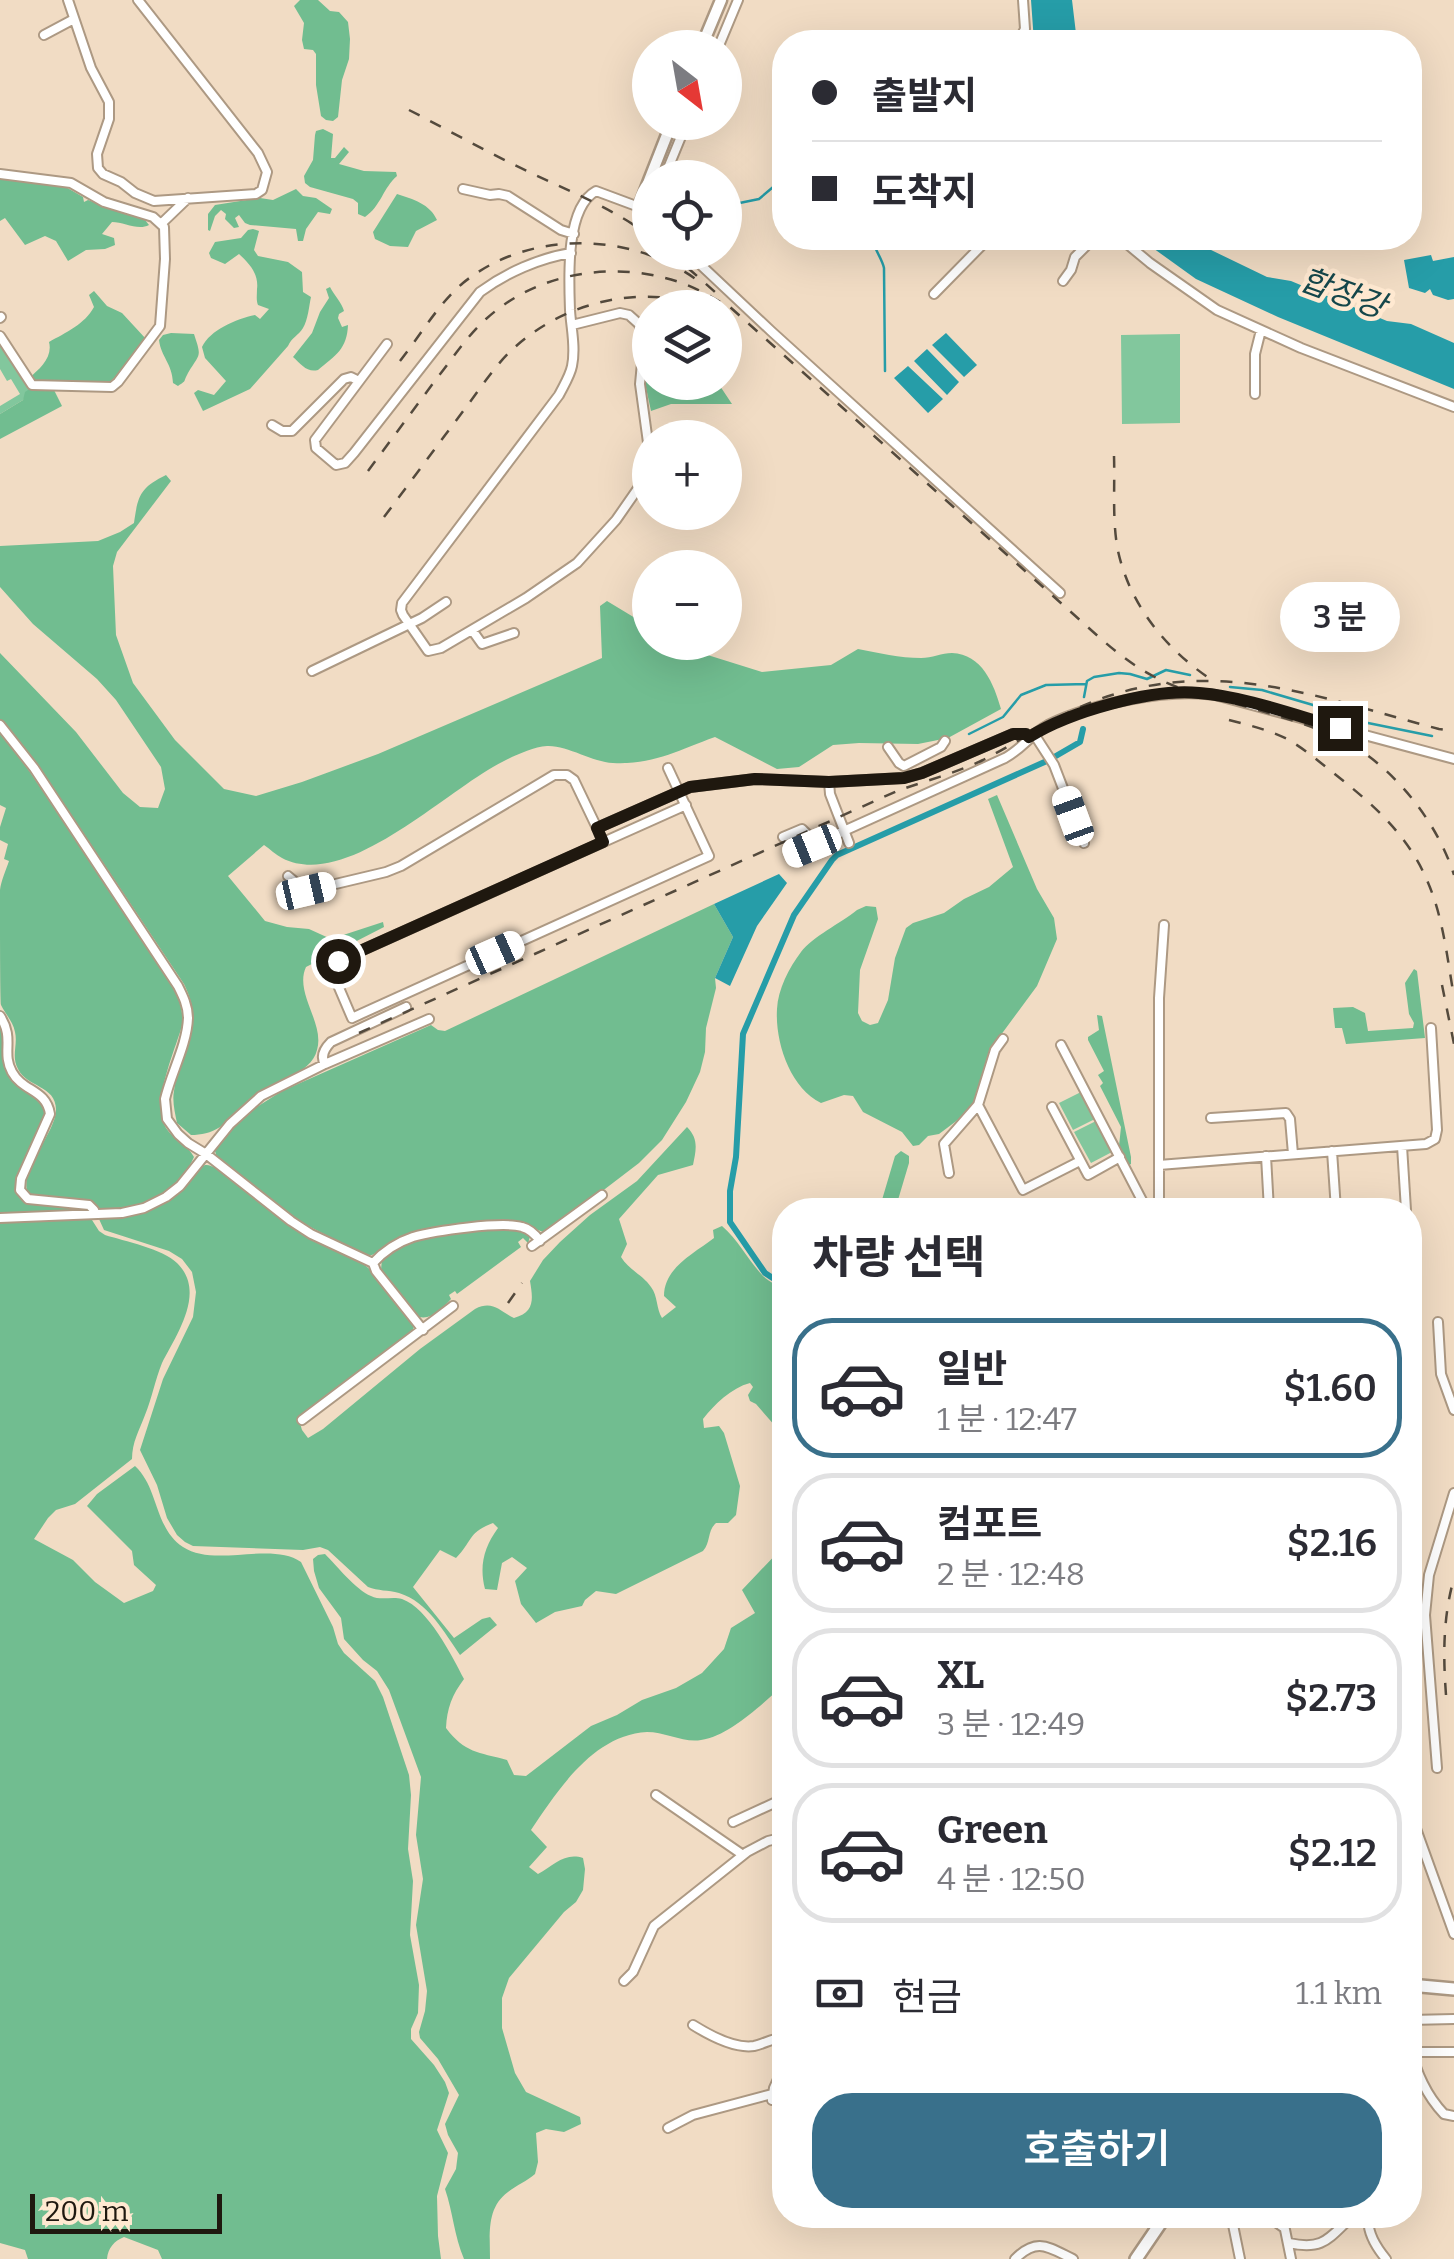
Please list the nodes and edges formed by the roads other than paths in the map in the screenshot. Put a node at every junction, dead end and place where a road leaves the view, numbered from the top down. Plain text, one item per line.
1 (68, 0) edge
2 (138, 0) edge
3 (721, 0) edge
4 (738, 0) edge
5 (1022, 0) edge
6 (74, 18) junction
7 (708, 30) edge
8 (726, 30) edge
9 (1025, 30) edge
10 (44, 36) dead end
11 (0, 174) edge
12 (463, 189) dead end
13 (188, 198) junction
14 (632, 207) edge
15 (162, 222) junction
16 (574, 234) junction
17 (977, 250) edge
18 (1081, 250) edge
19 (1136, 250) edge
20 (570, 254) junction
21 (706, 270) edge
22 (1064, 281) dead end
23 (934, 294) dead end
24 (572, 325) junction
25 (1260, 330) junction
26 (0, 336) edge
27 (387, 344) dead end
28 (359, 381) junction
29 (1255, 394) dead end
30 (1454, 408) edge
31 (272, 425) dead end
32 (1060, 593) dead end
33 (446, 602) dead end
34 (409, 623) junction
35 (472, 630) junction
36 (514, 633) dead end
37 (312, 672) dead end
38 (0, 725) edge
39 (1031, 735) junction
40 (945, 740) dead end
41 (888, 747) dead end
42 (1454, 759) edge
43 (904, 766) junction
44 (668, 768) dead end
45 (906, 777) junction
46 (829, 782) junction
47 (679, 791) junction
48 (686, 805) junction
49 (638, 809) junction
50 (644, 824) junction
51 (597, 828) junction
52 (844, 832) junction
53 (783, 837) dead end
54 (603, 842) junction
55 (849, 843) dead end
56 (1084, 843) dead end
57 (812, 846) junction
58 (793, 854) dead end
59 (288, 876) dead end
60 (1164, 925) dead end
61 (406, 1008) dead end
62 (0, 1016) edge
63 (429, 1018) dead end
64 (1431, 1028) dead end
65 (1003, 1040) dead end
66 (1061, 1045) dead end
67 (325, 1064) junction
68 (978, 1105) junction
69 (1052, 1107) dead end
70 (1211, 1118) dead end
71 (1402, 1146) junction
72 (1332, 1151) junction
73 (206, 1154) junction
74 (1293, 1154) junction
75 (1266, 1156) junction
76 (1120, 1157) junction
77 (1080, 1161) junction
78 (1159, 1165) junction
79 (949, 1174) dead end
80 (602, 1195) dead end
81 (1141, 1198) edge
82 (1159, 1198) edge
83 (1268, 1198) edge
84 (1335, 1198) edge
85 (1405, 1198) edge
86 (94, 1210) dead end
87 (0, 1218) edge
88 (373, 1262) junction
89 (453, 1306) dead end
90 (1438, 1322) dead end
91 (423, 1330) junction
92 (1454, 1410) edge
93 (302, 1420) dead end
94 (1454, 1493) edge
95 (1436, 1768) dead end
96 (656, 1796) dead end
97 (772, 1804) edge
98 (733, 1822) dead end
99 (772, 1841) edge
100 (1422, 1845) edge
101 (743, 1855) junction
102 (1454, 1934) edge
103 (624, 1981) dead end
104 (1422, 1986) edge
105 (1454, 1989) edge
106 (1454, 2019) edge
107 (1422, 2020) edge
108 (693, 2024) dead end
109 (772, 2039) edge
110 (1422, 2051) edge
111 (1454, 2052) edge
112 (1422, 2081) edge
113 (772, 2097) edge
114 (1454, 2116) edge
115 (668, 2128) dead end
116 (1157, 2228) edge
117 (1233, 2228) edge
118 (1284, 2228) edge
119 (1339, 2228) edge
120 (1370, 2228) edge
121 (1289, 2243) junction
122 (1015, 2259) edge
123 (1073, 2259) edge
124 (1136, 2259) edge
125 (1240, 2259) edge
126 (1291, 2259) edge
127 (1386, 2259) edge

1 - 6 street
2 - 13 street
3 - 7 street
4 - 8 street
5 - 9 street
6 - 10 street
6 - 13 street
11 - 15 street
12 - 16 street
13 - 15 street
14 - 16 street
15 - 26 street
16 - 20 street
17 - 23 street
18 - 22 street
19 - 25 street
20 - 24 street
20 - 28 street
21 - 32 street
24 - 34 street
24 - 35 street
25 - 29 street
25 - 30 street
27 - 28 street
28 - 31 street
33 - 34 street
34 - 35 street
34 - 37 street
35 - 36 street
38 - 73 street
39 - 42 street
39 - 45 street
39 - 52 street
39 - 56 street
40 - 43 street
41 - 43 street
43 - 45 street
44 - 47 street
45 - 46 street
46 - 47 street
46 - 52 street
47 - 48 street
47 - 49 street
48 - 50 street
48 - 54 street
49 - 50 street
49 - 51 street
50 - 54 street
51 - 54 street
51 - 59 street
52 - 55 street
52 - 57 street
53 - 57 street
57 - 58 street
60 - 78 street
61 - 67 street
62 - 86 street
63 - 67 street
64 - 71 street
65 - 68 street
66 - 76 street
67 - 73 street
68 - 77 street
68 - 79 street
69 - 77 street
70 - 74 street
71 - 72 street
71 - 85 street
72 - 74 street
72 - 84 street
73 - 87 street
73 - 88 street
74 - 75 street
75 - 78 street
75 - 83 street
76 - 77 street
76 - 81 street
78 - 82 street
80 - 88 street
88 - 91 street
89 - 91 street
90 - 92 street
91 - 93 street
94 - 95 street
96 - 101 street
97 - 98 street
99 - 101 street
100 - 102 street
101 - 103 street
104 - 105 main road
106 - 107 street
108 - 109 street
110 - 111 street
112 - 114 street
113 - 115 street
116 - 124 main road
117 - 125 street
118 - 121 street
119 - 121 street
120 - 127 street
121 - 126 street
122 - 123 street

